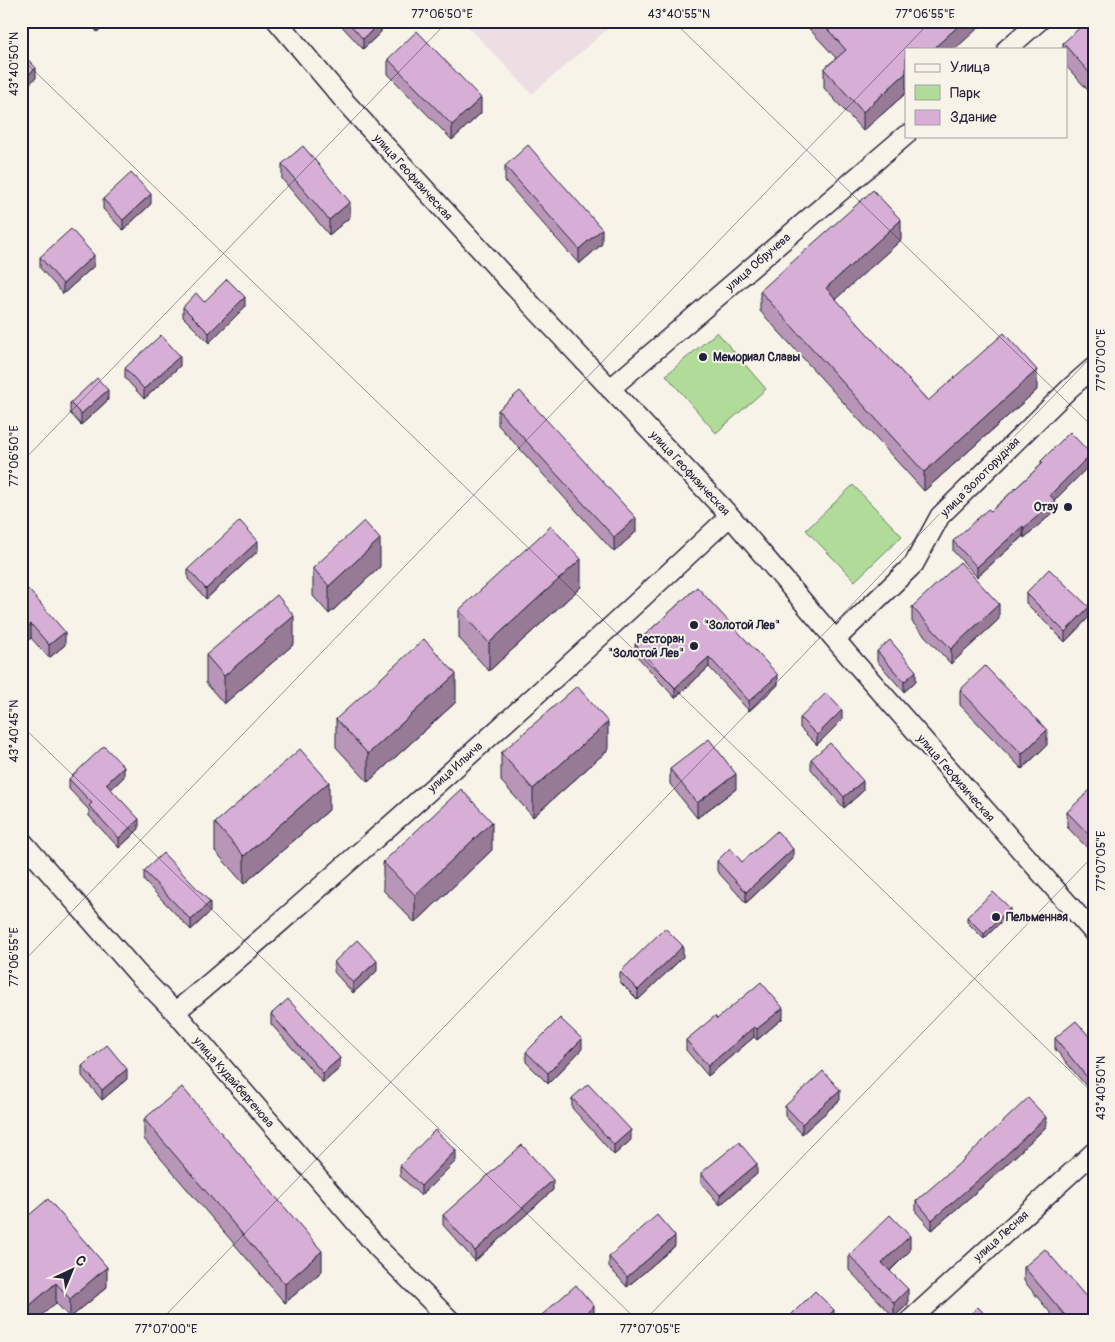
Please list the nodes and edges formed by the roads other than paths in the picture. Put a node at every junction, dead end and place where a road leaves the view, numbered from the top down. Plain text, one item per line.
1 (277, 21) edge
2 (1039, 21) edge
3 (1008, 48) edge
4 (905, 136) edge
5 (1094, 367) edge
6 (610, 389) junction
7 (730, 516) junction
8 (836, 638) junction
9 (21, 840) edge
10 (1094, 932) edge
11 (175, 1012) junction
12 (1094, 1152) edge
13 (450, 1321) edge
14 (909, 1321) edge

1 - 6 street, улица Геофизическая
2 - 3 street
4 - 6 street, улица Обручева
5 - 8 street, улица Золоторудная
6 - 7 street, улица Геофизическая
7 - 8 street, улица Геофизическая
7 - 11 street, улица Ильича
8 - 10 street, улица Геофизическая
9 - 11 street, улица Кудайбергенова
11 - 13 street, улица Кудайбергенова
12 - 14 street, улица Лесная

